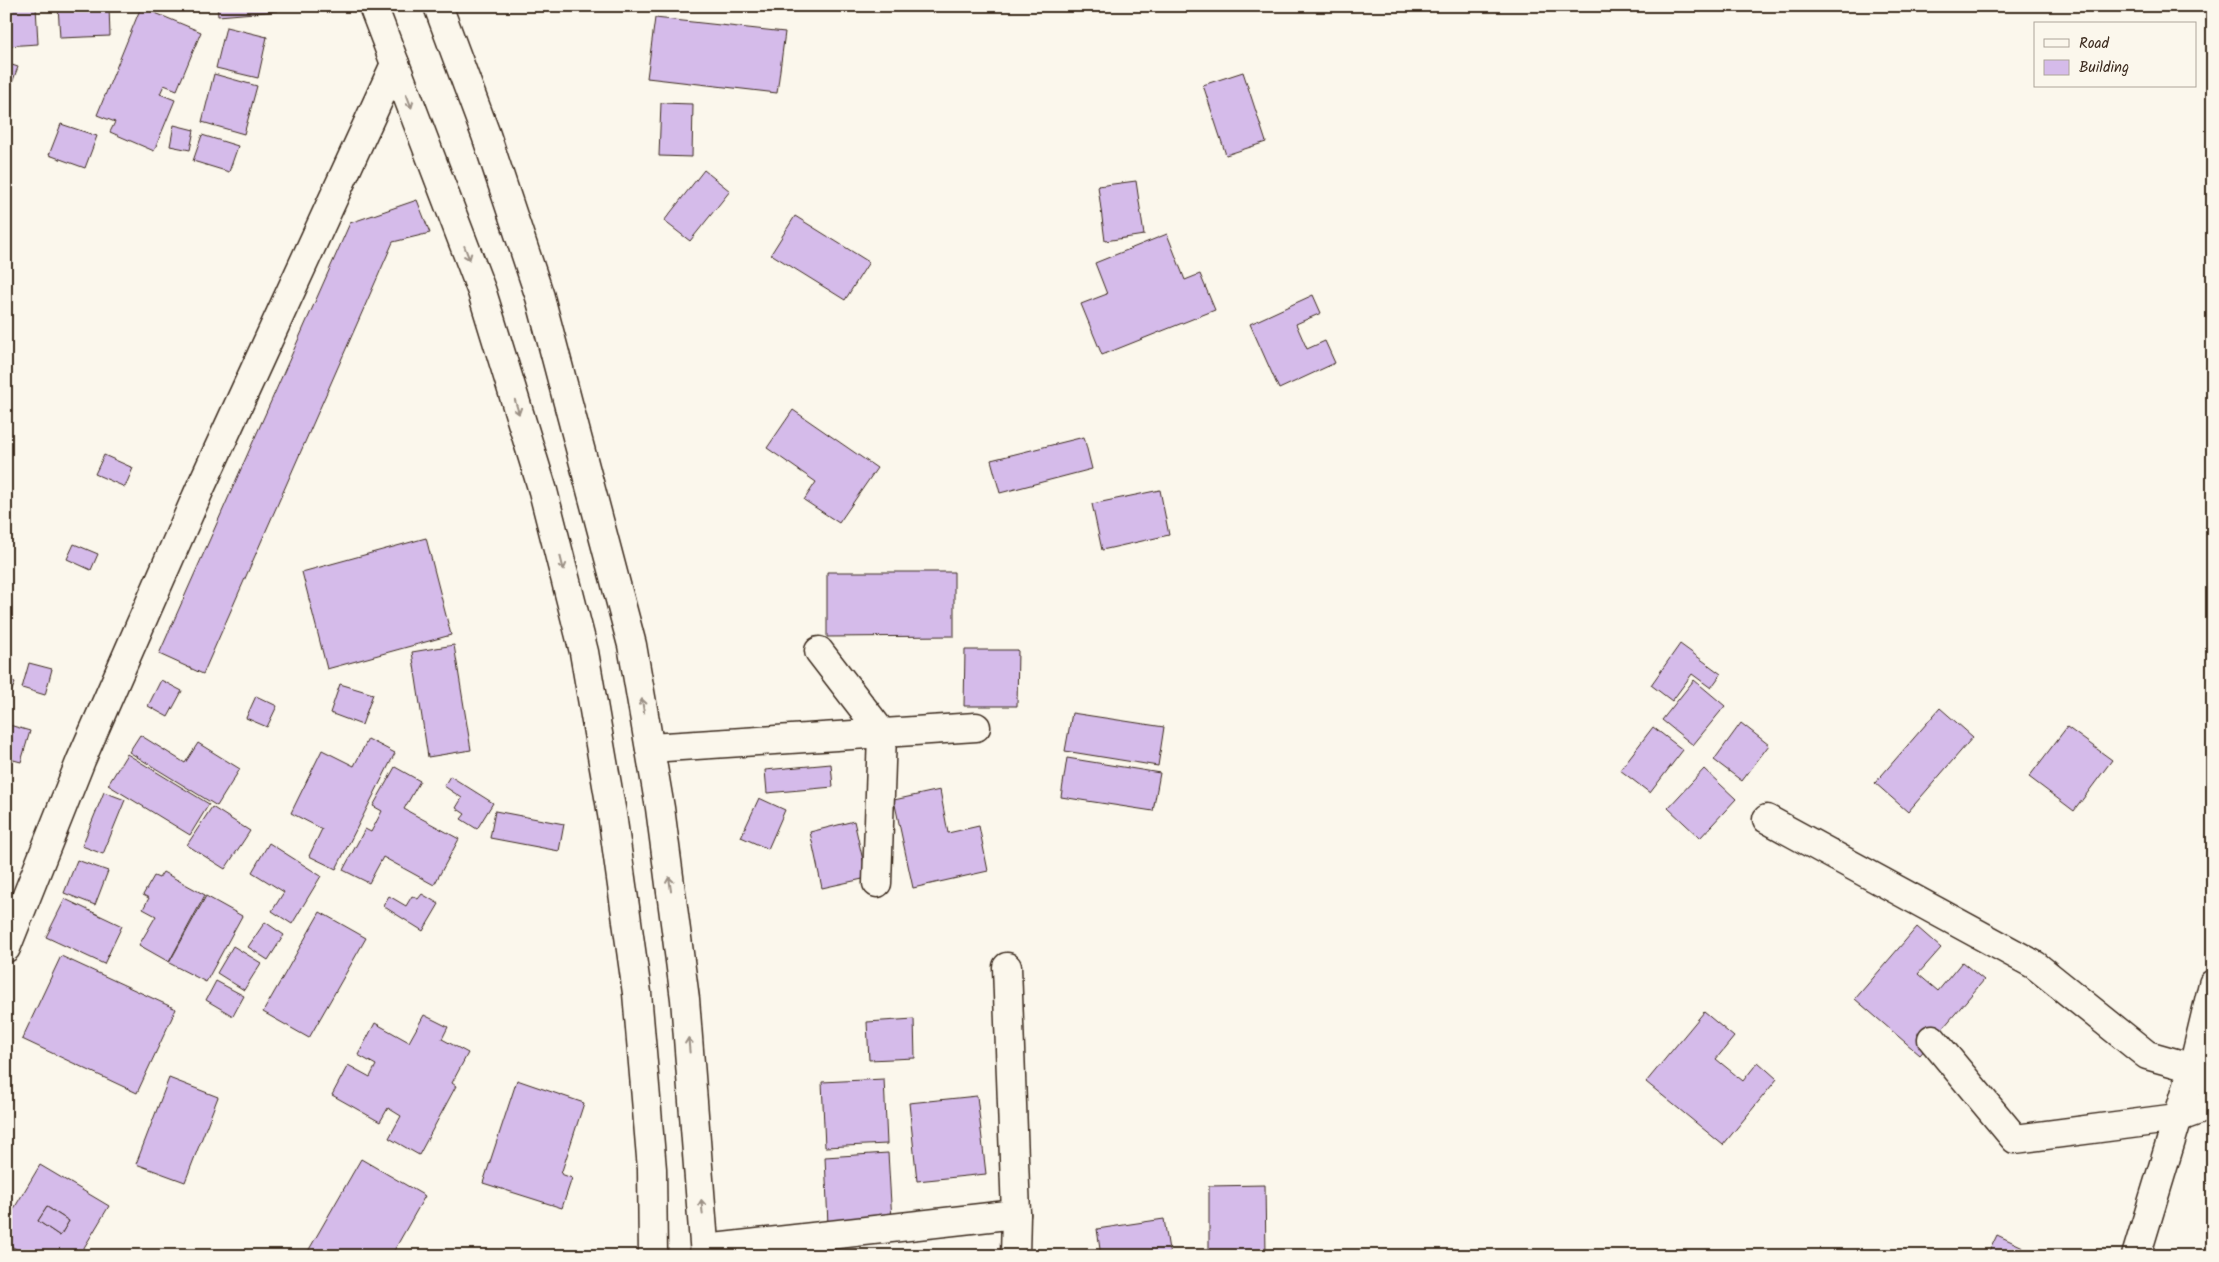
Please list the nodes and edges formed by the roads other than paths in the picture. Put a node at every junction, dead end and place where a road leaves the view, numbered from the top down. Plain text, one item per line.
1 (373, 6) edge
2 (438, 6) edge
3 (394, 64) junction
4 (819, 651) dead end
5 (976, 727) dead end
6 (882, 733) junction
7 (650, 748) junction
8 (1767, 819) dead end
9 (877, 883) dead end
10 (6, 948) edge
11 (1007, 967) dead end
12 (2213, 984) edge
13 (1932, 1039) dead end
14 (2192, 1068) junction
15 (2213, 1088) edge
16 (2213, 1105) edge
17 (2177, 1118) junction
18 (1016, 1214) junction
19 (705, 1252) edge
20 (653, 1256) edge
21 (1015, 1256) edge
22 (2136, 1256) edge

1 - 3 street
7 -> 2 street
3 - 10 street
3 -> 20 street
4 - 6 street
5 - 6 street
6 - 7 street
6 - 9 street
19 -> 7 street
8 - 14 street
11 - 18 street
12 - 14 street
13 - 17 street
14 - 15 street
14 - 17 street
16 - 17 street
17 - 22 street
18 - 19 street
18 - 21 street

